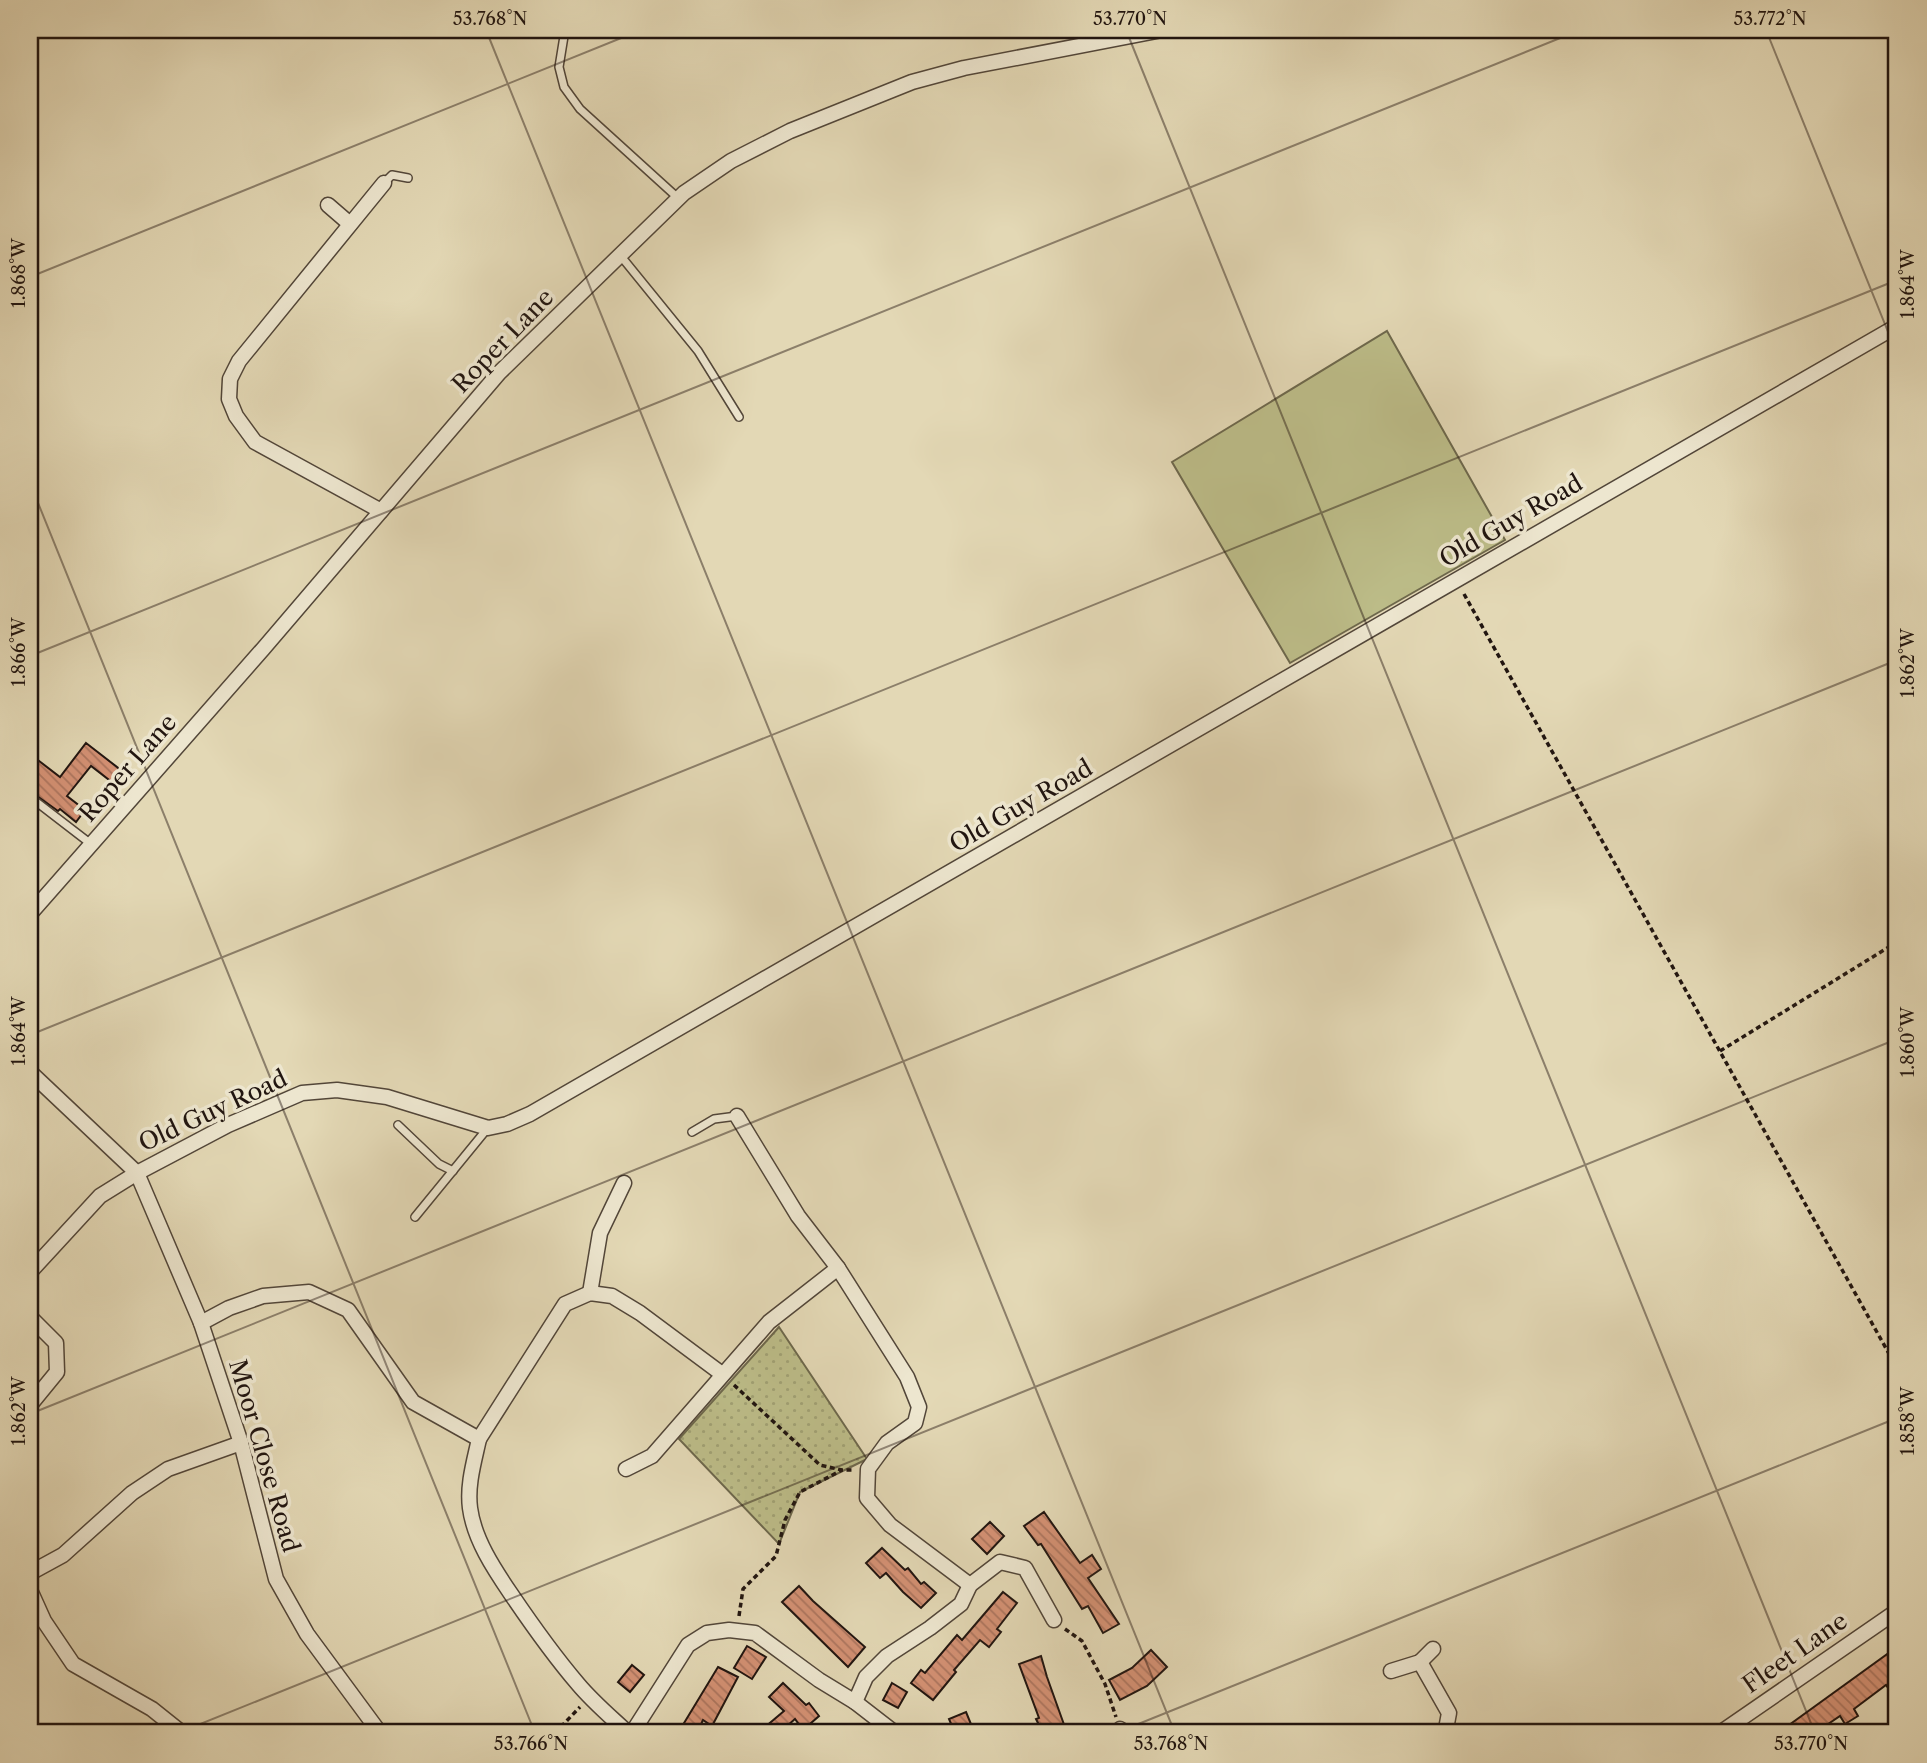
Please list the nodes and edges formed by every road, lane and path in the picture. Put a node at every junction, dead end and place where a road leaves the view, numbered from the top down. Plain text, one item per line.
1 (565, 30) edge
2 (1162, 30) edge
3 (408, 178) dead end
4 (384, 183) joint
5 (678, 198) junction
6 (328, 205) dead end
7 (350, 224) junction
8 (620, 254) junction
9 (1897, 326) edge
10 (739, 417) dead end
11 (381, 512) junction
12 (1456, 580) junction
13 (30, 797) edge
14 (91, 844) junction
15 (30, 914) edge
16 (1897, 942) edge
17 (1719, 1051) junction
18 (30, 1072) edge
19 (737, 1116) joint
20 (398, 1125) dead end
21 (488, 1128) junction
22 (692, 1132) dead end
23 (453, 1171) junction
24 (137, 1173) junction
25 (624, 1183) dead end
26 (415, 1217) dead end
27 (838, 1268) junction
28 (30, 1272) edge
29 (590, 1293) junction
30 (30, 1317) edge
31 (201, 1323) junction
32 (1897, 1368) edge
33 (722, 1374) junction
34 (30, 1405) edge
35 (478, 1439) junction
36 (241, 1443) junction
37 (626, 1469) dead end
38 (868, 1469) junction
39 (842, 1470) junction
40 (30, 1573) edge
41 (970, 1585) junction
42 (30, 1590) edge
43 (1897, 1611) edge
44 (1054, 1620) joint
45 (739, 1631) junction
46 (1433, 1649) dead end
47 (1420, 1662) junction
48 (1391, 1671) dead end
49 (590, 1697) junction
50 (855, 1702) junction
51 (1121, 1731) edge
52 (182, 1733) edge
53 (380, 1733) edge
54 (555, 1733) edge
55 (630, 1733) edge
56 (895, 1733) edge
57 (1443, 1733) edge
58 (1720, 1733) edge

1 - 5 lane
2 - 5 street, Roper Lane
3 - 4 lane
4 - 7 street
5 - 8 street, Roper Lane
6 - 7 street
7 - 11 street
8 - 10 lane
8 - 11 street, Roper Lane
9 - 12 street, Old Guy Road
11 - 14 street, Roper Lane
12 - 17 path
12 - 21 street, Old Guy Road
13 - 14 lane
14 - 15 street, Roper Lane
16 - 17 path
17 - 32 path
18 - 24 street
19 - 22 lane
19 - 27 street
20 - 23 lane
21 - 23 lane
21 - 24 street, Old Guy Road
23 - 26 lane
24 - 28 street, Old Guy Road
24 - 31 street, Moor Close Road
25 - 29 street
27 - 33 street
27 - 38 street
29 - 33 street
29 - 35 street
30 - 34 street
31 - 35 street
31 - 36 street, Moor Close Road
33 - 37 street
33 - 39 path
35 - 49 street
36 - 40 street
36 - 53 street, Moor Close Road
38 - 39 path
38 - 41 street
39 - 45 path
41 - 44 street
41 - 50 street
42 - 52 street
43 - 58 street, Fleet Lane
44 - 51 path
45 - 50 street
45 - 55 street
46 - 47 street
47 - 48 street
47 - 57 street
49 - 54 path
49 - 55 street
50 - 56 street

